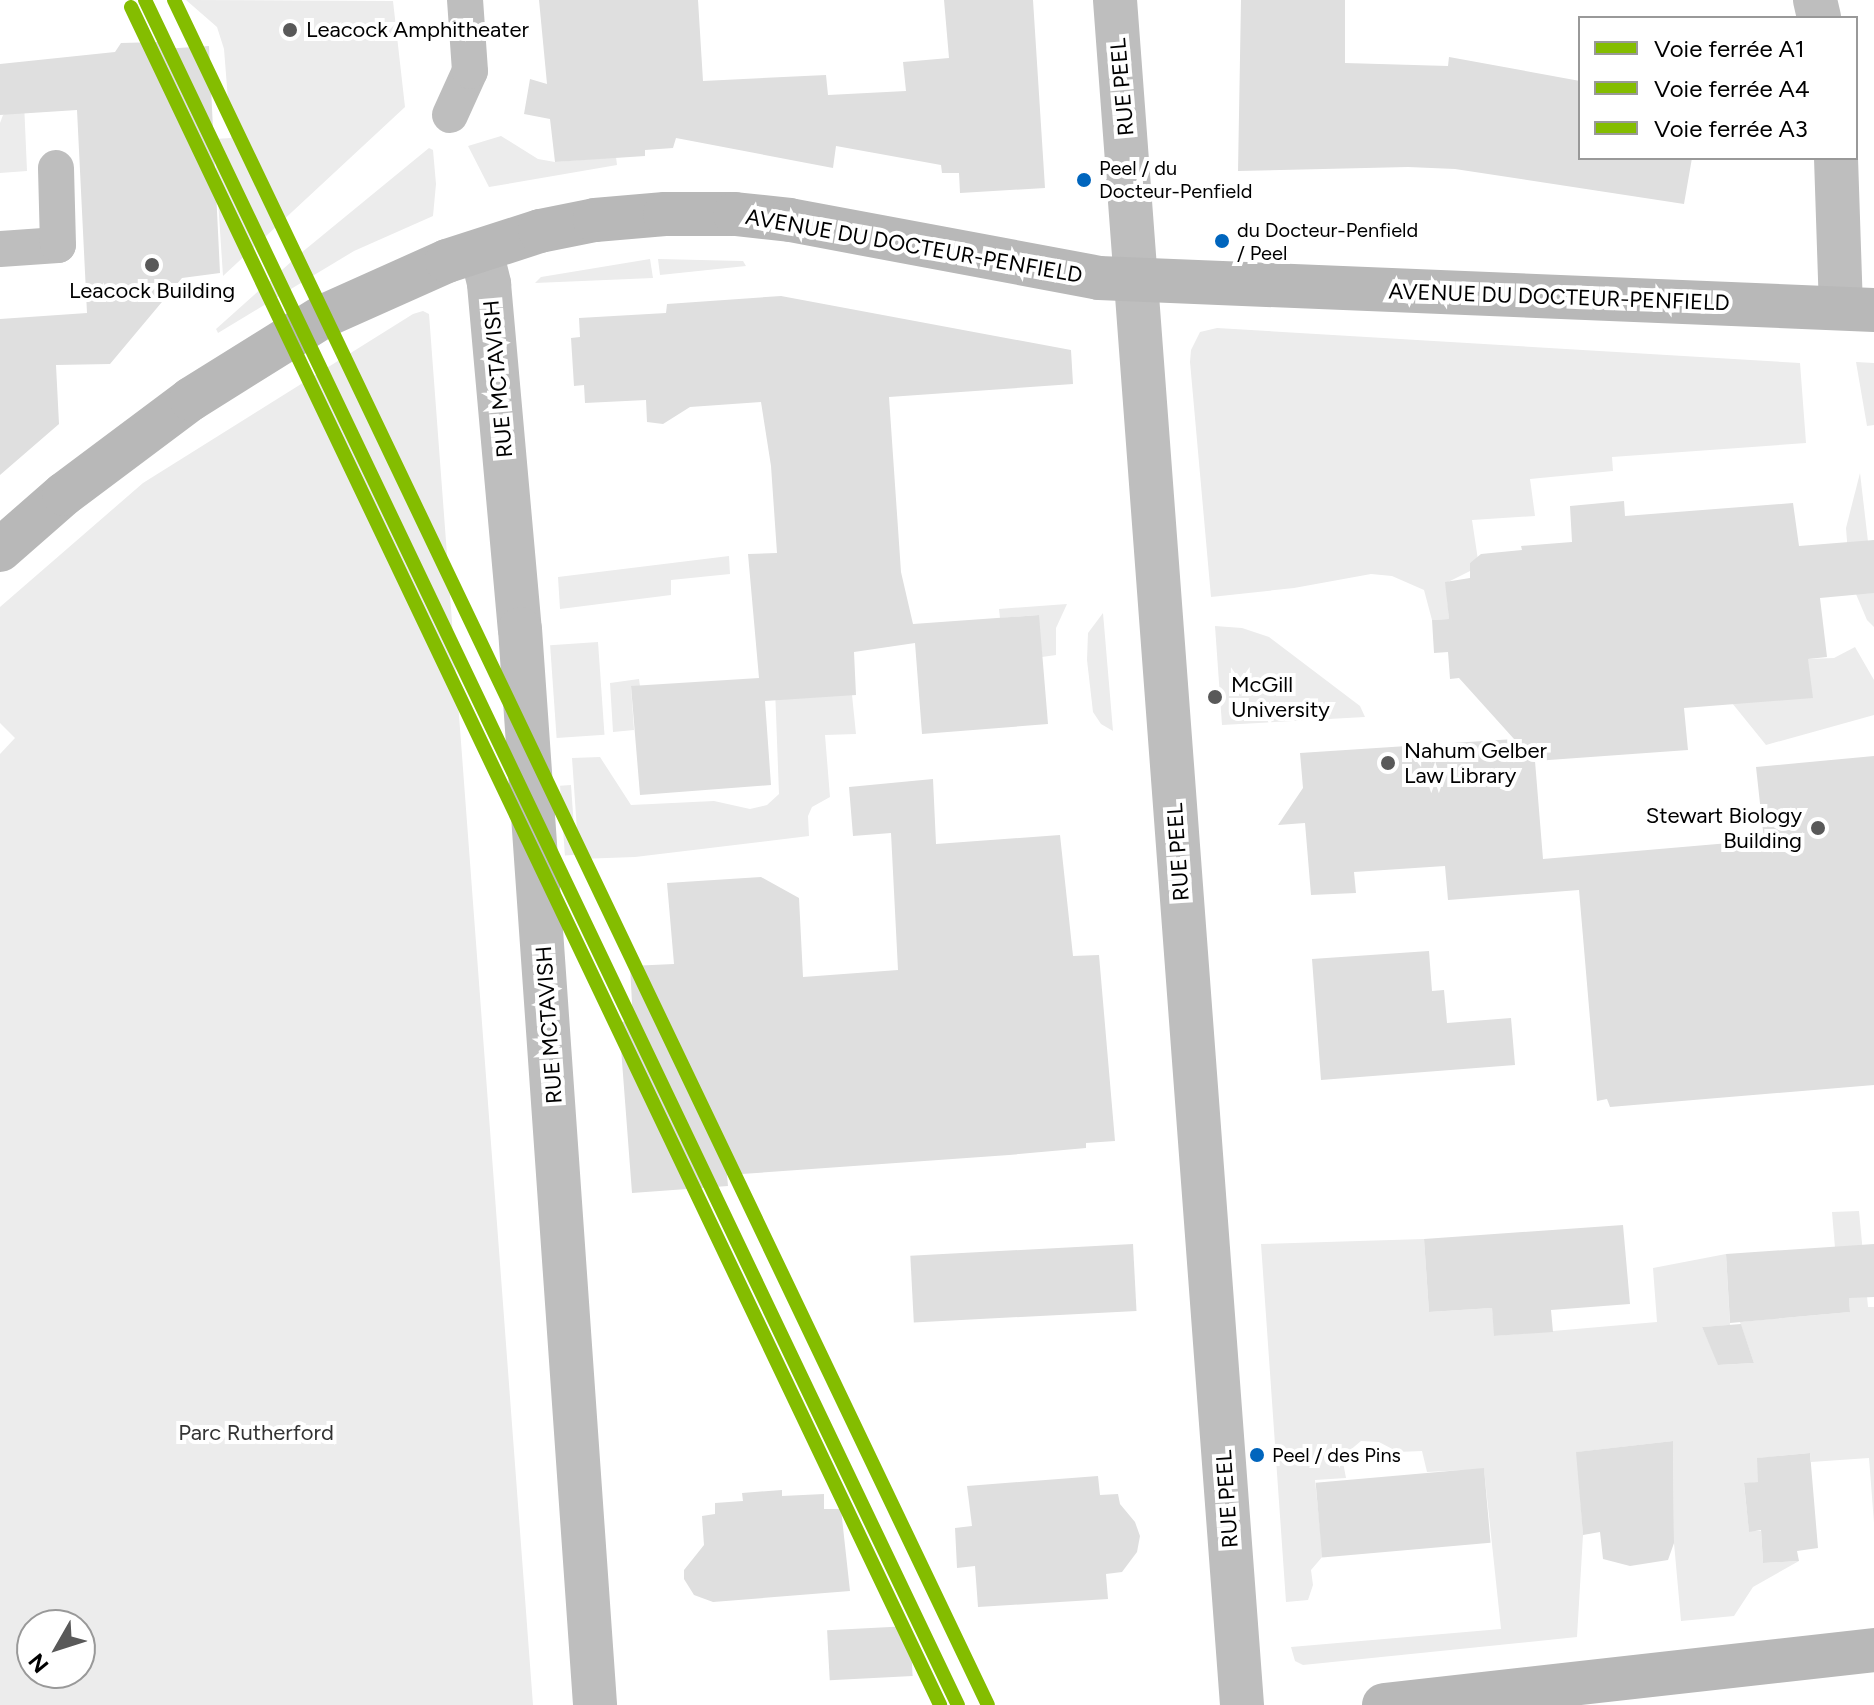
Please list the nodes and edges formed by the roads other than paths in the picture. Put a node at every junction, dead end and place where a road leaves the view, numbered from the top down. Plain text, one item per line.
1 (465, 0) edge
2 (1115, 0) edge
3 (450, 115) dead end
4 (1836, 160) edge
5 (56, 168) dead end
6 (0, 249) edge
7 (481, 251) junction
8 (1138, 281) junction
9 (1858, 309) edge
10 (0, 550) edge
11 (1874, 1650) edge
12 (595, 1705) edge
13 (1242, 1705) edge
14 (1384, 1705) edge

1 - 3 street
2 - 8 street, RUE PEEL
4 - 9 street
5 - 6 street
7 - 8 main road, AVENUE DU DOCTEUR-PENFIELD
7 - 10 main road, AVENUE DU DOCTEUR-PENFIELD
7 - 12 street, RUE MCTAVISH
8 - 9 main road, AVENUE DU DOCTEUR-PENFIELD
8 - 13 street, RUE PEEL
11 - 14 main road

